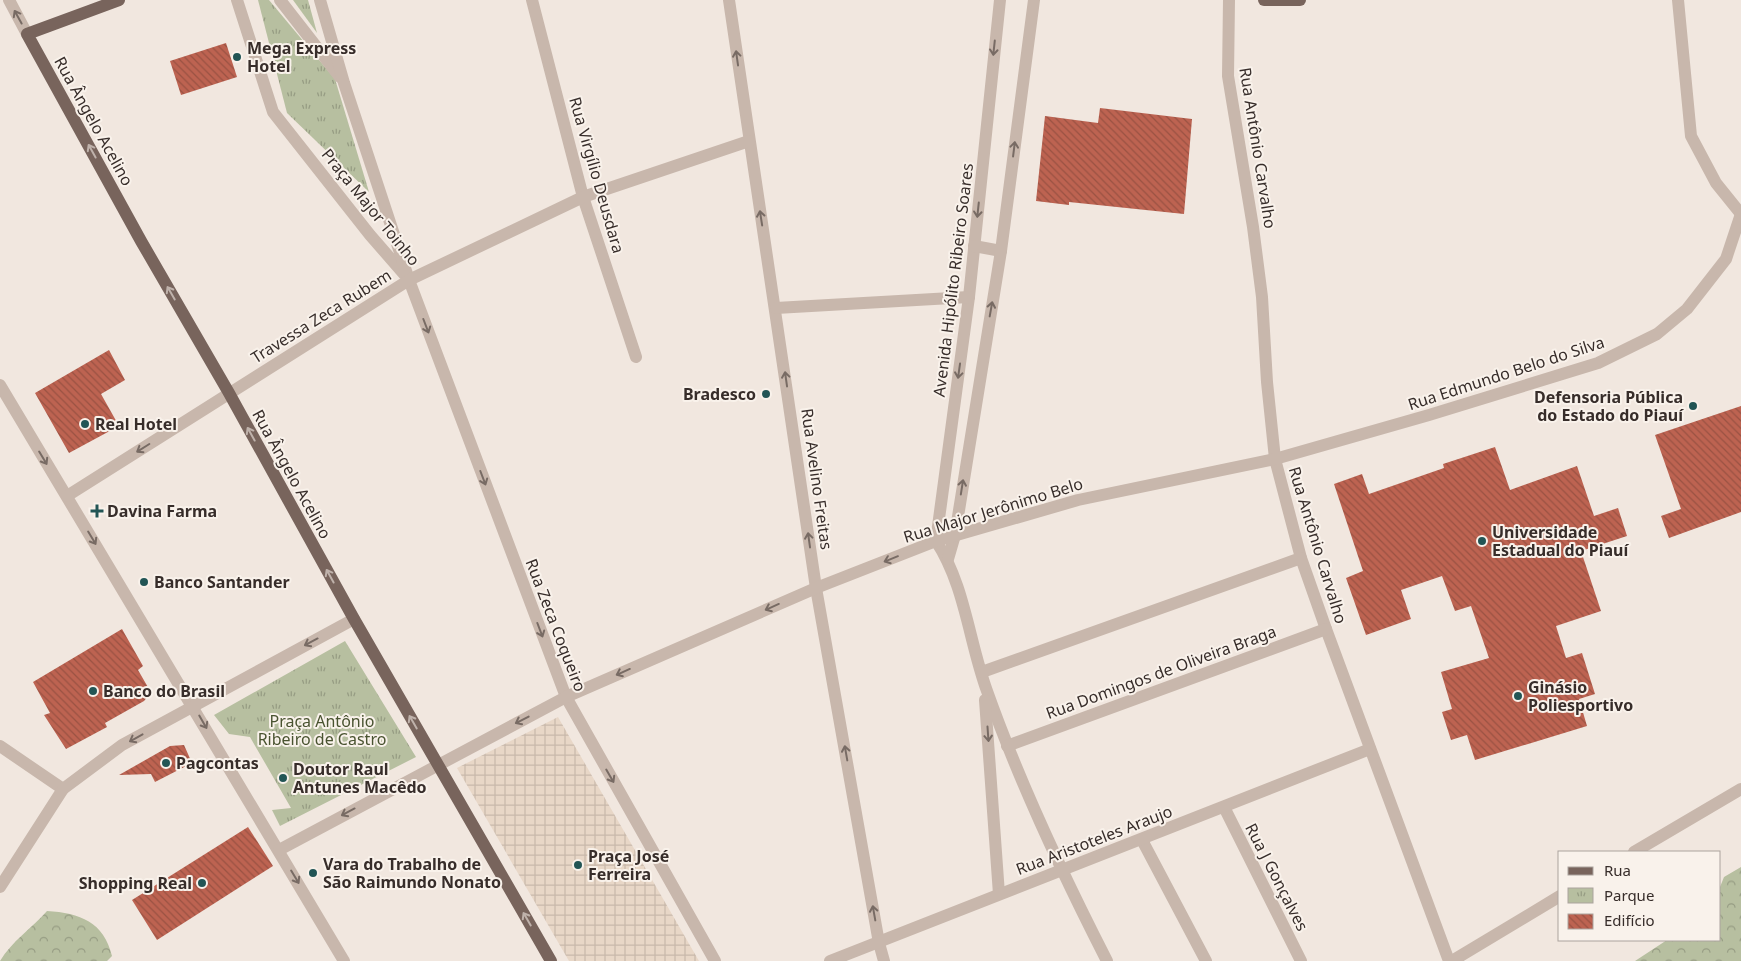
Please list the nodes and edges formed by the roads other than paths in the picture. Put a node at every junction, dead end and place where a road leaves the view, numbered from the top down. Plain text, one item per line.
1 (9, 0) edge
2 (119, 0) edge
3 (238, 0) edge
4 (280, 0) edge
5 (320, 0) edge
6 (532, 0) edge
7 (729, 0) edge
8 (1000, 0) edge
9 (1034, 0) edge
10 (1229, 0) edge
11 (1264, 0) edge
12 (1300, 0) edge
13 (1678, 0) edge
14 (28, 34) junction
15 (344, 83) junction
16 (749, 141) junction
17 (583, 197) junction
18 (1741, 214) edge
19 (1738, 236) edge
20 (974, 246) junction
21 (1001, 251) junction
22 (409, 280) junction
23 (969, 297) junction
24 (776, 308) junction
25 (636, 357) dead end
26 (0, 385) edge
27 (229, 393) junction
28 (0, 405) edge
29 (20, 419) junction
30 (1275, 459) junction
31 (67, 496) junction
32 (955, 535) junction
33 (936, 541) junction
34 (1302, 558) junction
35 (948, 559) junction
36 (816, 588) junction
37 (354, 619) junction
38 (1326, 629) junction
39 (983, 679) junction
40 (566, 697) junction
41 (194, 706) junction
42 (0, 746) edge
43 (1007, 746) junction
44 (1370, 749) junction
45 (437, 764) junction
46 (63, 789) junction
47 (1741, 789) edge
48 (1224, 808) junction
49 (1142, 840) junction
50 (279, 850) junction
51 (1636, 851) edge
52 (1060, 870) junction
53 (0, 886) edge
54 (999, 894) junction
55 (1558, 897) edge
56 (879, 943) junction
57 (344, 961) edge
58 (551, 961) edge
59 (716, 961) edge
60 (830, 961) edge
61 (884, 961) edge
62 (1107, 961) edge
63 (1206, 961) edge
64 (1301, 961) edge
65 (1451, 961) edge

14 -> 1 street, Rua Ângelo Acelino
2 - 14 main road
3 - 22 street, Praça Major Toinho
4 - 15 street, Praça Major Toinho
5 - 15 street, Praça Major Toinho
6 - 17 street, Rua Virgílio Deusdara
16 -> 7 street, Rua Avelino Freitas
8 -> 20 street, Avenida Hipólito Ribeiro Soares
21 -> 9 street
10 - 30 street, Rua Antônio Carvalho
11 - 12 main road
13 - 18 street
27 -> 14 main road, Rua Ângelo Acelino
15 - 22 street, Praça Major Toinho
16 - 17 street, Travessa Zeca Rubem
24 -> 16 street, Rua Avelino Freitas
17 - 22 street, Travessa Zeca Rubem
17 - 25 street, Rua Virgílio Deusdara
18 - 19 street, Rua Edmundo Belo do Silva
19 - 30 street, Rua Edmundo Belo do Silva
20 - 21 street
20 - 23 street, Avenida Hipólito Ribeiro Soares
32 -> 21 street
22 - 27 street, Travessa Zeca Rubem
22 -> 40 street, Rua Zeca Coqueiro
23 - 24 street
23 -> 33 street, Avenida Hipólito Ribeiro Soares
36 -> 24 street, Rua Avelino Freitas
26 - 29 street
27 -> 31 street, Travessa Zeca Rubem
37 -> 27 main road, Rua Ângelo Acelino
28 - 29 street
29 -> 31 street
30 - 32 street, Rua Major Jerônimo Belo
30 - 34 street, Rua Antônio Carvalho
31 -> 41 street
32 - 33 street, Rua Major Jerônimo Belo
32 - 35 street
33 - 35 street
33 -> 36 street, Rua Major Jerônimo Belo
34 - 38 street, Rua Antônio Carvalho
34 - 39 street
35 - 39 street
36 -> 40 street, Rua Major Jerônimo Belo
56 -> 36 street, Rua Avelino Freitas
37 -> 41 street
45 -> 37 main road, Rua Ângelo Acelino
38 - 43 street, Rua Domingos de Oliveira Braga
38 - 44 street, Rua Antônio Carvalho
39 - 43 street
39 -> 54 street
40 -> 45 street
40 -> 59 street, Rua Zeca Coqueiro
41 -> 46 street
41 -> 50 street
42 - 46 street
43 - 52 street
44 - 48 street, Rua Aristoteles Araujo
44 - 65 street, Rua Antônio Carvalho
45 -> 50 street
58 -> 45 main road, Rua Ângelo Acelino
46 - 53 street
47 - 51 street
48 - 49 street, Rua Aristoteles Araujo
48 - 64 street, Rua J Gonçalves
49 - 52 street, Rua Aristoteles Araujo
49 - 63 street
50 -> 57 street
52 - 54 street, Rua Aristoteles Araujo
52 - 62 street
54 - 56 street, Rua Aristoteles Araujo
55 - 65 street
56 - 60 street, Rua Aristoteles Araujo
56 - 61 street, Rua Avelino Freitas

